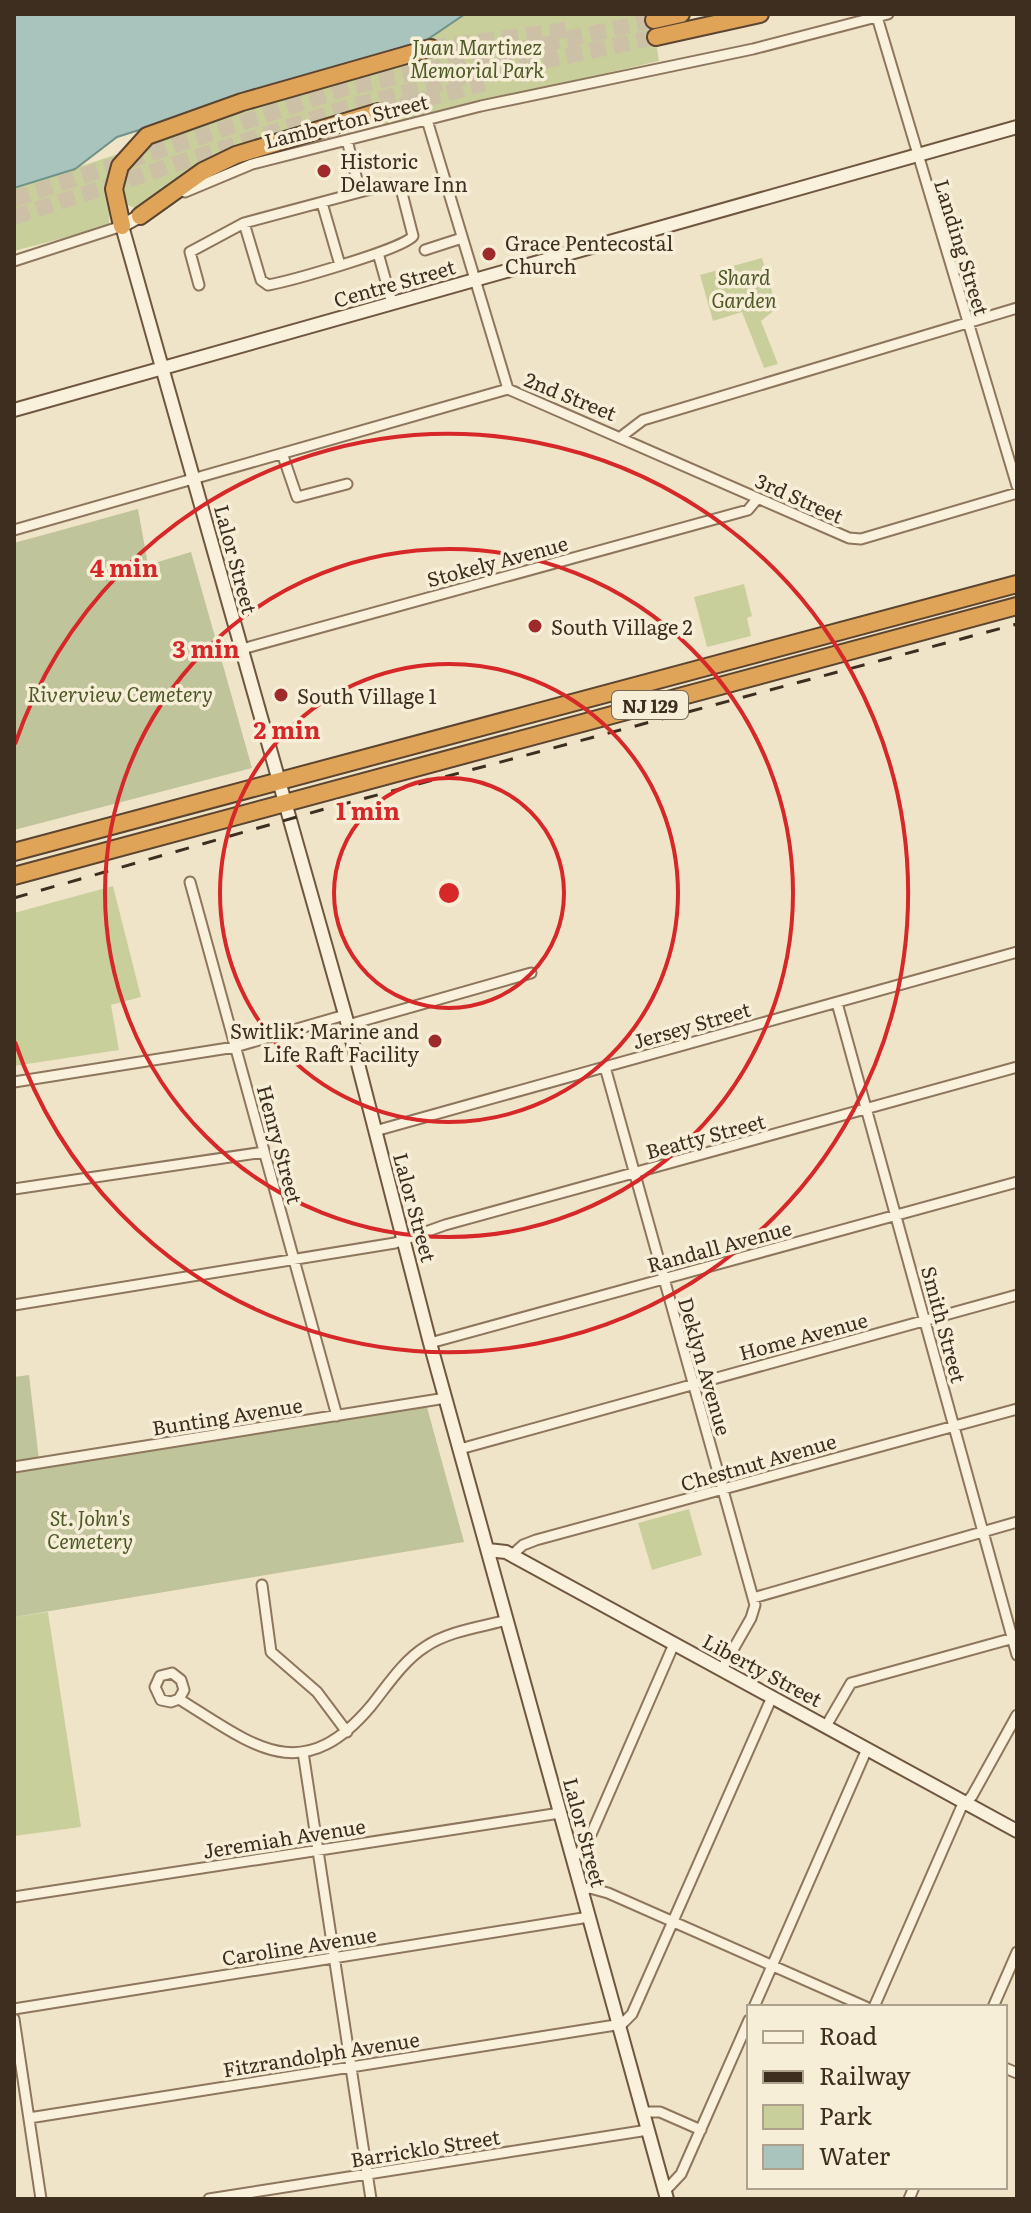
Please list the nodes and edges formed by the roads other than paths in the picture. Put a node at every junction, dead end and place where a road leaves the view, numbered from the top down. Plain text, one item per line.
1 (681, 14) edge
2 (760, 14) edge
3 (888, 14) edge
4 (877, 17) junction
5 (431, 48) tunnel mouth
6 (378, 112) tunnel mouth
7 (427, 120) junction
8 (1017, 127) edge
9 (347, 140) junction
10 (918, 155) junction
11 (360, 192) junction
12 (322, 203) junction
13 (140, 216) junction
14 (244, 223) junction
15 (122, 226) junction
16 (462, 238) junction
17 (425, 250) dead end
18 (378, 253) junction
19 (14, 261) edge
20 (340, 265) junction
21 (474, 280) junction
22 (199, 285) dead end
23 (392, 303) junction
24 (1017, 308) edge
25 (967, 323) junction
26 (163, 369) junction
27 (508, 389) junction
28 (14, 410) edge
29 (622, 436) junction
30 (283, 456) junction
31 (195, 480) junction
32 (347, 484) dead end
33 (1017, 486) edge
34 (1017, 493) edge
35 (757, 499) junction
36 (14, 530) edge
37 (1017, 584) edge
38 (1017, 606) edge
39 (242, 649) junction
40 (278, 782) junction
41 (284, 803) junction
42 (14, 852) edge
43 (14, 876) edge
44 (190, 882) dead end
45 (1017, 952) edge
46 (531, 973) dead end
47 (837, 1003) junction
48 (346, 1020) junction
49 (235, 1047) junction
50 (605, 1067) junction
51 (1017, 1067) edge
52 (14, 1082) edge
53 (866, 1109) junction
54 (375, 1131) junction
55 (264, 1152) junction
56 (634, 1173) junction
57 (1017, 1182) edge
58 (14, 1189) edge
59 (896, 1214) junction
60 (404, 1238) junction
61 (294, 1259) junction
62 (663, 1279) junction
63 (1017, 1295) edge
64 (14, 1305) edge
65 (925, 1320) junction
66 (430, 1343) junction
67 (693, 1384) junction
68 (446, 1398) junction
69 (1017, 1409) edge
70 (337, 1416) junction
71 (954, 1426) junction
72 (460, 1449) junction
73 (14, 1467) edge
74 (722, 1490) junction
75 (1017, 1522) edge
76 (984, 1532) junction
77 (488, 1550) junction
78 (512, 1555) junction
79 (262, 1585) dead end
80 (753, 1598) junction
81 (507, 1620) junction
82 (1015, 1637) edge
83 (674, 1644) junction
84 (1017, 1655) edge
85 (722, 1669) junction
86 (772, 1697) junction
87 (179, 1699) dead end
88 (1017, 1715) edge
89 (826, 1726) junction
90 (347, 1732) junction
91 (867, 1749) junction
92 (303, 1752) junction
93 (965, 1803) junction
94 (560, 1813) junction
95 (1017, 1831) edge
96 (318, 1850) junction
97 (573, 1858) junction
98 (581, 1890) junction
99 (14, 1897) edge
100 (589, 1917) junction
101 (672, 1923) junction
102 (1017, 1952) edge
103 (334, 1958) junction
104 (772, 1967) junction
105 (755, 2005) edge
106 (861, 2005) edge
107 (875, 2005) edge
108 (994, 2005) edge
109 (14, 2009) edge
110 (14, 2019) edge
111 (619, 2025) junction
112 (747, 2025) edge
113 (17, 2064) edge
114 (351, 2067) junction
115 (643, 2112) junction
116 (29, 2118) junction
117 (648, 2130) junction
118 (701, 2130) junction
119 (367, 2174) junction
120 (666, 2195) edge
121 (41, 2199) edge
122 (209, 2199) edge
123 (371, 2199) edge

1 - 2 highway
3 - 4 street, Lamberton Street
4 - 7 street, Lamberton Street
4 - 10 street, Landing Street
5 - 15 highway
6 - 13 highway
7 - 9 street, Lamberton Street
7 - 16 street
8 - 10 main road, Centre Street
9 - 11 street
9 - 13 street, Lamberton Street
10 - 21 main road, Centre Street
10 - 25 street, Landing Street
11 - 12 street
11 - 18 street
12 - 14 street
12 - 20 street
13 - 15 main road, Lamberton Street
14 - 20 street
14 - 22 street
15 - 19 street, Lamberton Street
15 - 26 main road, Lalor Street
16 - 17 street
16 - 21 street
18 - 20 street
18 - 23 street
21 - 23 main road, Centre Street
21 - 27 street
23 - 26 main road, Centre Street
24 - 25 street, 2nd Street
25 - 29 street, 2nd Street
25 - 33 street, Landing Street
26 - 28 main road, Centre Street
26 - 31 main road, Lalor Street
27 - 29 street, 2nd Street
27 - 30 street, 2nd Street
29 - 35 street, 3rd Street
30 - 31 street, 2nd Street
30 - 32 street
31 - 36 street, 2nd Street
31 - 39 main road, Lalor Street
34 - 35 street, 3rd Street
35 - 39 street, Stokely Avenue
37 - 40 highway, NJ 129
38 - 41 highway, NJ 129
39 - 40 main road, Lalor Street
40 - 41 main road, Lalor Street
40 - 42 highway, NJ 129
41 - 43 highway, NJ 129
41 - 48 main road, Lalor Street
44 - 49 street, Henry Street
45 - 47 street, Jersey Street
46 - 48 street
47 - 50 street, Jersey Street
47 - 53 street, Smith Street
48 - 49 street
48 - 54 main road, Lalor Street
49 - 52 street
49 - 55 street, Henry Street
50 - 54 street, Jersey Street
50 - 56 street, Deklyn Avenue
51 - 53 street, Beatty Street
53 - 56 street, Beatty Street
53 - 59 street, Smith Street
54 - 60 main road, Lalor Street
55 - 58 street
55 - 61 street, Henry Street
56 - 60 street, Beatty Street
56 - 62 street, Deklyn Avenue
57 - 59 street, Randall Avenue
59 - 62 street, Randall Avenue
59 - 65 street, Smith Street
60 - 61 street, Beatty Street
60 - 66 main road, Lalor Street
61 - 64 street, Beatty Street
61 - 70 street, Henry Street
62 - 66 street, Randall Avenue
62 - 67 street, Deklyn Avenue
63 - 65 street, Home Avenue
65 - 67 street, Home Avenue
65 - 71 street, Smith Street
66 - 68 main road, Lalor Street
67 - 72 street, Home Avenue
67 - 74 street, Deklyn Avenue
68 - 70 street, Bunting Avenue
68 - 72 main road, Lalor Street
69 - 71 street, Chestnut Avenue
70 - 73 street, Bunting Avenue
71 - 74 street, Chestnut Avenue
71 - 76 street, Smith Street
72 - 77 main road, Lalor Street
74 - 78 street, Chestnut Avenue
74 - 80 street, Deklyn Avenue
75 - 76 street
76 - 80 street
76 - 82 street, Smith Street
77 - 78 main road, Liberty Street
77 - 81 main road, Lalor Street
78 - 83 main road, Liberty Street
79 - 90 street
80 - 85 street
81 - 90 street
81 - 94 main road, Lalor Street
82 - 84 street, Smith Street
82 - 89 street
83 - 85 main road, Liberty Street
83 - 97 street
85 - 86 main road, Liberty Street
86 - 89 main road, Liberty Street
86 - 101 street
87 - 92 street
88 - 93 street
89 - 91 main road, Liberty Street
90 - 92 street
91 - 93 main road, Liberty Street
91 - 104 street
92 - 96 street
93 - 95 main road, Liberty Street
93 - 107 street
94 - 96 street, Jeremiah Avenue
94 - 97 main road, Lalor Street
96 - 99 street, Jeremiah Avenue
96 - 103 street
97 - 98 main road, Lalor Street
98 - 100 main road, Lalor Street
98 - 101 street
100 - 103 street, Caroline Avenue
100 - 111 main road, Lalor Street
101 - 104 street
101 - 111 street
102 - 108 street
103 - 109 street, Caroline Avenue
103 - 114 street
104 - 105 street
104 - 106 street
110 - 113 street
111 - 114 street, Fitzrandolph Avenue
111 - 115 main road, Lalor Street
112 - 118 street
113 - 116 street
114 - 116 street, Fitzrandolph Avenue
114 - 119 street
115 - 117 main road, Lalor Street
115 - 118 street
116 - 121 street
117 - 119 street, Barricklo Street
117 - 120 main road, Lalor Street
118 - 120 street
119 - 122 street, Barricklo Street
119 - 123 street

